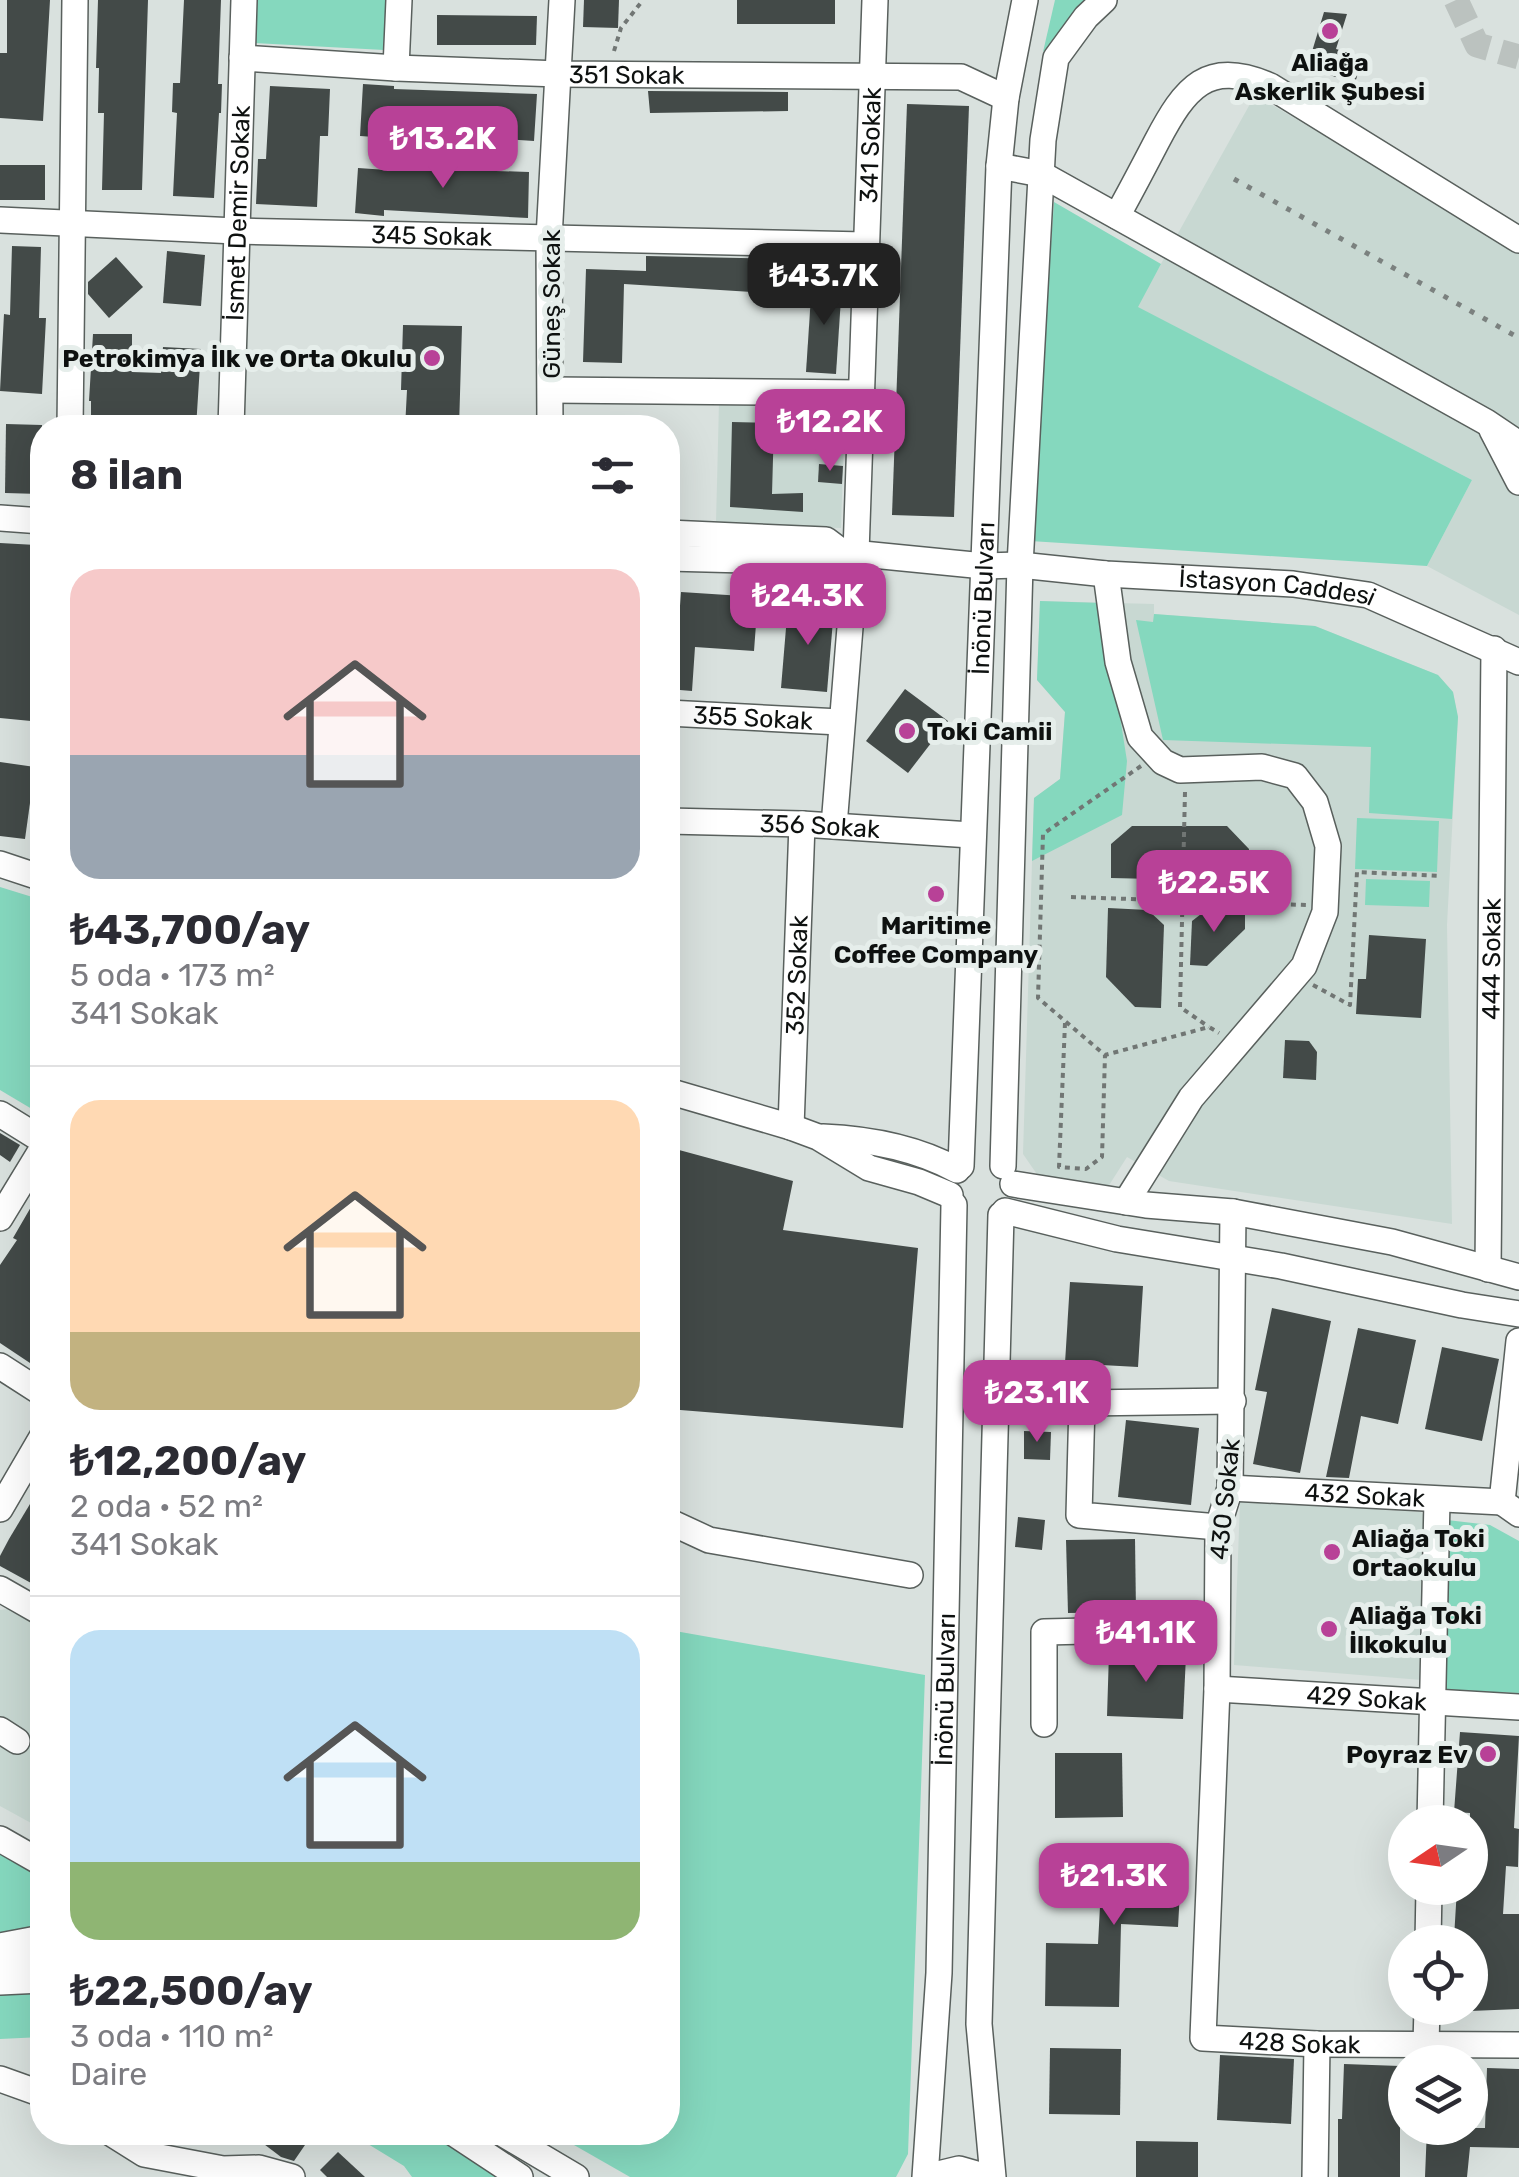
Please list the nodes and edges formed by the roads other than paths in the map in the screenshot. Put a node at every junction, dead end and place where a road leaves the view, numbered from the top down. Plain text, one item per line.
1 (75, 0) edge
2 (244, 0) edge
3 (399, 0) edge
4 (562, 0) edge
5 (874, 0) edge
6 (1028, 0) edge
7 (1104, 0) edge
8 (242, 58) junction
9 (396, 68) junction
10 (560, 74) junction
11 (874, 75) junction
12 (1006, 98) junction
13 (998, 166) junction
14 (1041, 174) junction
15 (1118, 216) junction
16 (0, 220) edge
17 (71, 222) junction
18 (236, 231) junction
19 (549, 238) junction
20 (1519, 240) edge
21 (865, 245) junction
22 (552, 390) junction
23 (862, 393) junction
24 (70, 415) edge
25 (231, 415) edge
26 (551, 415) edge
27 (1486, 422) junction
28 (1519, 444) edge
29 (1519, 482) edge
30 (0, 518) edge
31 (30, 520) edge
32 (680, 534) edge
33 (849, 552) junction
34 (680, 558) edge
35 (1020, 565) junction
36 (984, 566) junction
37 (1106, 574) junction
38 (1494, 649) junction
39 (1519, 662) edge
40 (680, 713) edge
41 (840, 722) junction
42 (680, 821) edge
43 (802, 824) junction
44 (834, 826) junction
45 (971, 835) junction
46 (0, 864) edge
47 (30, 874) edge
48 (680, 1095) edge
49 (0, 1114) edge
50 (790, 1127) junction
51 (30, 1133) edge
52 (818, 1137) junction
53 (959, 1168) junction
54 (30, 1169) edge
55 (1008, 1175) junction
56 (952, 1200) junction
57 (1126, 1202) junction
58 (1233, 1212) junction
59 (1003, 1213) junction
60 (0, 1218) edge
61 (1230, 1260) junction
62 (1488, 1269) junction
63 (1519, 1278) edge
64 (1519, 1314) edge
65 (1519, 1342) edge
66 (0, 1366) edge
67 (30, 1386) edge
68 (1233, 1401) junction
69 (30, 1458) edge
70 (1230, 1488) junction
71 (1438, 1500) junction
72 (1510, 1508) edge
73 (0, 1509) edge
74 (680, 1527) edge
75 (1218, 1527) junction
76 (910, 1575) dead end
77 (0, 1589) edge
78 (30, 1606) edge
79 (1217, 1628) junction
80 (1217, 1689) junction
81 (1432, 1703) junction
82 (1519, 1707) edge
83 (1044, 1724) dead end
84 (1430, 1805) edge
85 (0, 1839) edge
86 (30, 1856) edge
87 (30, 1940) edge
88 (0, 1946) edge
89 (30, 1962) edge
90 (0, 1966) edge
91 (30, 1981) edge
92 (0, 1982) edge
93 (1427, 2025) edge
94 (1203, 2038) joint
95 (1317, 2044) junction
96 (1426, 2044) junction
97 (1519, 2045) edge
98 (0, 2079) edge
99 (30, 2090) edge
100 (130, 2145) edge
101 (472, 2145) edge
102 (522, 2145) edge
103 (144, 2154) junction
104 (130, 2177) edge
105 (292, 2177) edge
106 (520, 2177) edge
107 (576, 2177) edge
108 (926, 2177) edge
109 (990, 2177) edge
110 (1315, 2177) edge

1 - 17 street
2 - 8 street, İsmet Demir Sokak
3 - 9 street
4 - 10 street, Güneş Sokak
5 - 11 street, 341 Sokak
6 - 12 street, İnönü Bulvarı
7 - 14 street, İnönü Bulvarı
8 - 9 street, 351 Sokak
8 - 18 street, İsmet Demir Sokak
9 - 10 street, 351 Sokak
10 - 11 street, 351 Sokak
10 - 19 street, Güneş Sokak
11 - 12 street, 351 Sokak
11 - 21 street, 341 Sokak
12 - 13 street, İnönü Bulvarı
13 - 14 street
13 - 36 street, İnönü Bulvarı
14 - 15 street
14 - 35 street, İnönü Bulvarı
15 - 20 street
15 - 27 street
16 - 17 street, 345 Sokak
17 - 18 street, 345 Sokak
17 - 24 street
18 - 19 street, 345 Sokak
18 - 25 street, İsmet Demir Sokak
19 - 21 street, 345 Sokak
19 - 22 street, Güneş Sokak
21 - 23 street, 341 Sokak
22 - 23 street
22 - 26 street, Güneş Sokak
23 - 33 street, 341 Sokak
27 - 28 street
27 - 29 street
30 - 31 street
32 - 33 street
33 - 34 street
33 - 36 street, İstasyon Caddesi
33 - 41 street, 341 Sokak
35 - 36 street, İstasyon Caddesi
35 - 37 street, İstasyon Caddesi
35 - 55 street, İnönü Bulvarı
36 - 45 street, İnönü Bulvarı
37 - 38 street, İstasyon Caddesi
37 - 57 street
38 - 39 street, İstasyon Caddesi
38 - 62 street, 444 Sokak
40 - 41 street, 355 Sokak
41 - 44 street, 341 Sokak
42 - 43 street, 356 Sokak
43 - 44 street, 356 Sokak
43 - 50 street, 352 Sokak
44 - 45 street, 356 Sokak
45 - 53 street, İnönü Bulvarı
46 - 47 street
48 - 50 street
49 - 51 street
50 - 52 street
52 - 53 street
52 - 56 street
53 - 55 street
53 - 56 street
54 - 60 street
55 - 57 street
55 - 59 street
56 - 59 street
56 - 108 street, İnönü Bulvarı
57 - 58 street
58 - 61 street, 430 Sokak
58 - 62 street
59 - 61 street
59 - 109 street, İnönü Bulvarı
61 - 64 street
61 - 68 street, 430 Sokak
62 - 63 street
65 - 72 street
66 - 67 street
68 - 70 street, 430 Sokak
68 - 75 street
69 - 73 street
70 - 71 street, 432 Sokak
70 - 75 street, 430 Sokak
71 - 72 street, 432 Sokak
71 - 81 street
74 - 76 street
75 - 79 street, 430 Sokak
77 - 78 street
79 - 80 street, 430 Sokak
79 - 83 street
80 - 81 street, 429 Sokak
80 - 94 street, 430 Sokak
81 - 82 street, 429 Sokak
81 - 84 street
85 - 86 street
87 - 88 street
89 - 90 street
91 - 92 street
93 - 96 street
94 - 95 street, 428 Sokak
95 - 96 street, 428 Sokak
95 - 110 street
96 - 97 street, 428 Sokak
98 - 99 street
100 - 103 street
101 - 106 street
102 - 107 street
103 - 104 street
103 - 105 street
108 - 109 street, İnönü Bulvarı

